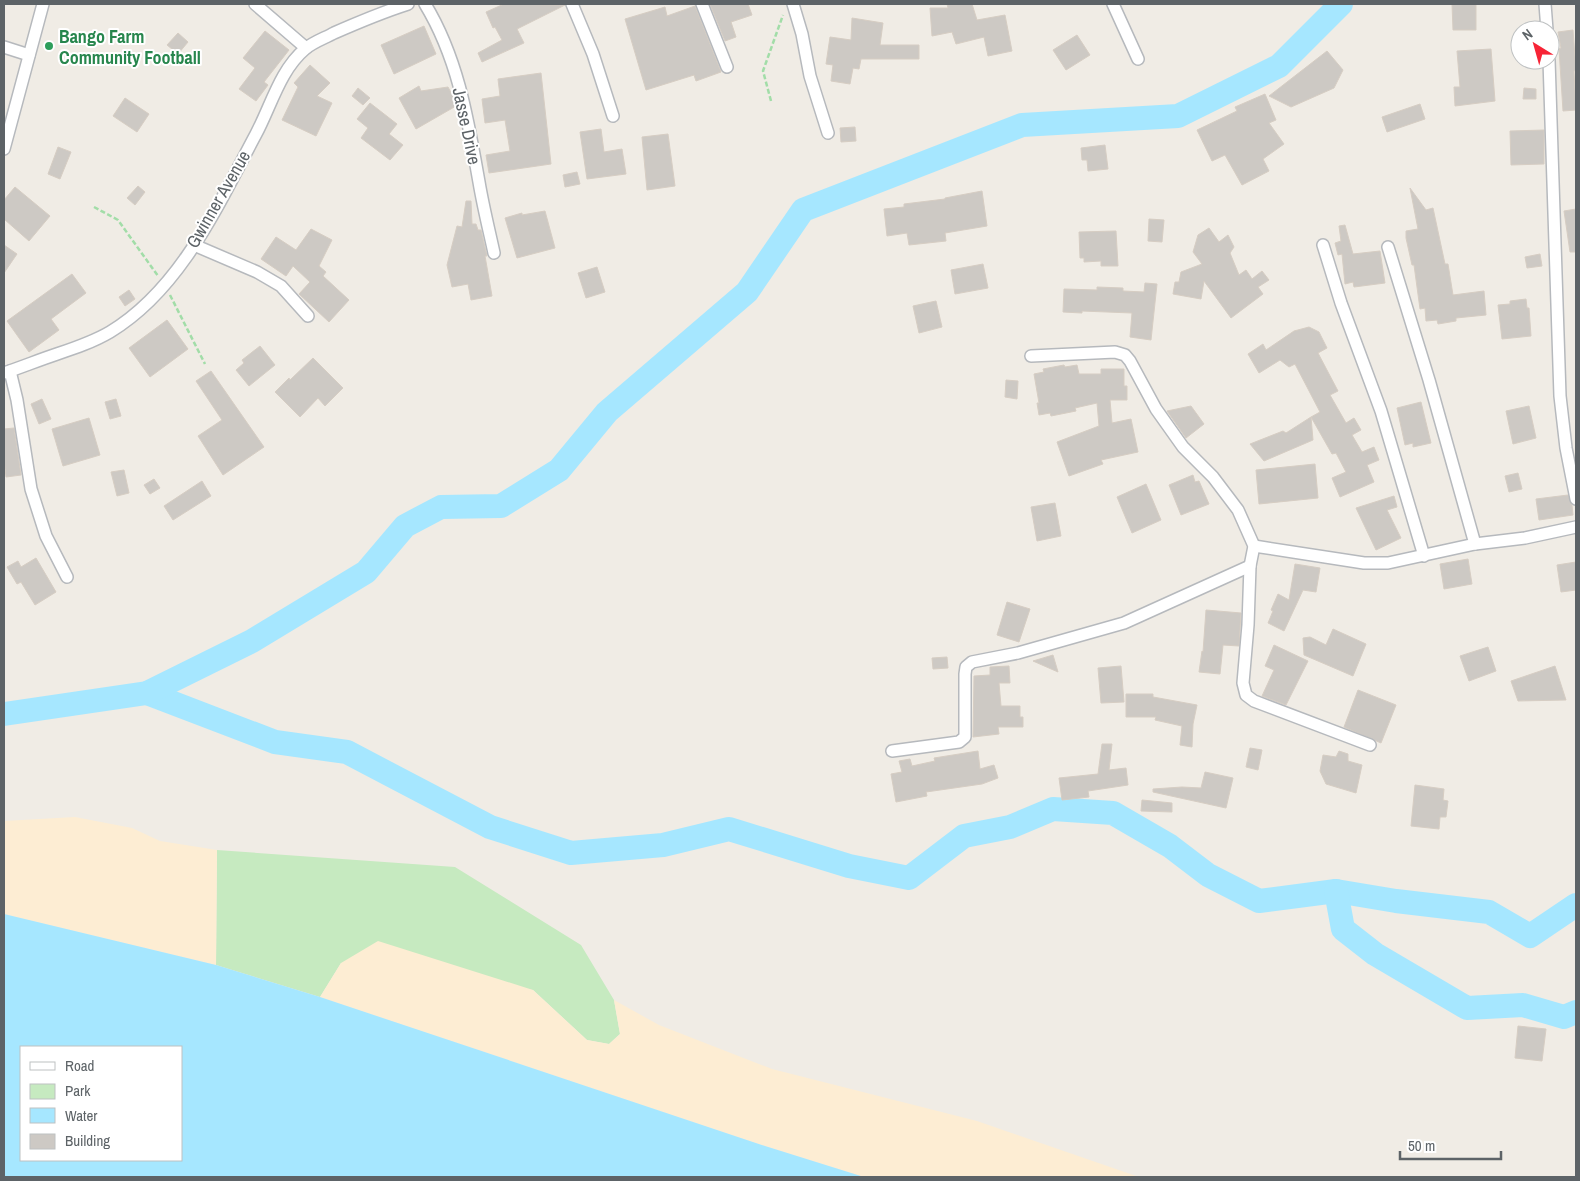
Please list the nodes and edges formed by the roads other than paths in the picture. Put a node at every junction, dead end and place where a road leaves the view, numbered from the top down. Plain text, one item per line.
1 (42, 4) edge
2 (255, 4) edge
3 (408, 4) edge
4 (425, 4) edge
5 (572, 4) edge
6 (702, 4) edge
7 (793, 4) edge
8 (1113, 4) edge
9 (1545, 4) edge
10 (1546, 20) edge
11 (4, 47) edge
12 (306, 48) junction
13 (28, 56) junction
14 (1138, 59) dead end
15 (727, 67) dead end
16 (1549, 70) edge
17 (613, 116) dead end
18 (828, 133) dead end
19 (4, 149) edge
20 (194, 245) junction
21 (1323, 245) dead end
22 (1388, 247) dead end
23 (494, 253) dead end
24 (308, 316) dead end
25 (1031, 356) dead end
26 (7, 372) edge
27 (1576, 499) edge
28 (1576, 527) edge
29 (1475, 544) junction
30 (1254, 546) junction
31 (1424, 556) junction
32 (1250, 566) junction
33 (67, 577) dead end
34 (1370, 745) dead end
35 (892, 751) dead end

1 - 13 street
2 - 12 street
3 - 12 street, Gwinner Avenue
4 - 23 street, Jasse Drive
5 - 17 street
6 - 15 street
7 - 18 street
8 - 14 street
9 - 10 street
11 - 13 street
12 - 20 street, Gwinner Avenue
13 - 19 street
16 - 27 street
20 - 24 street
20 - 26 street, Gwinner Avenue
21 - 31 street
22 - 29 street
25 - 30 street
26 - 33 street
28 - 29 street
29 - 31 street
30 - 31 street
30 - 32 street
32 - 34 street
32 - 35 street

